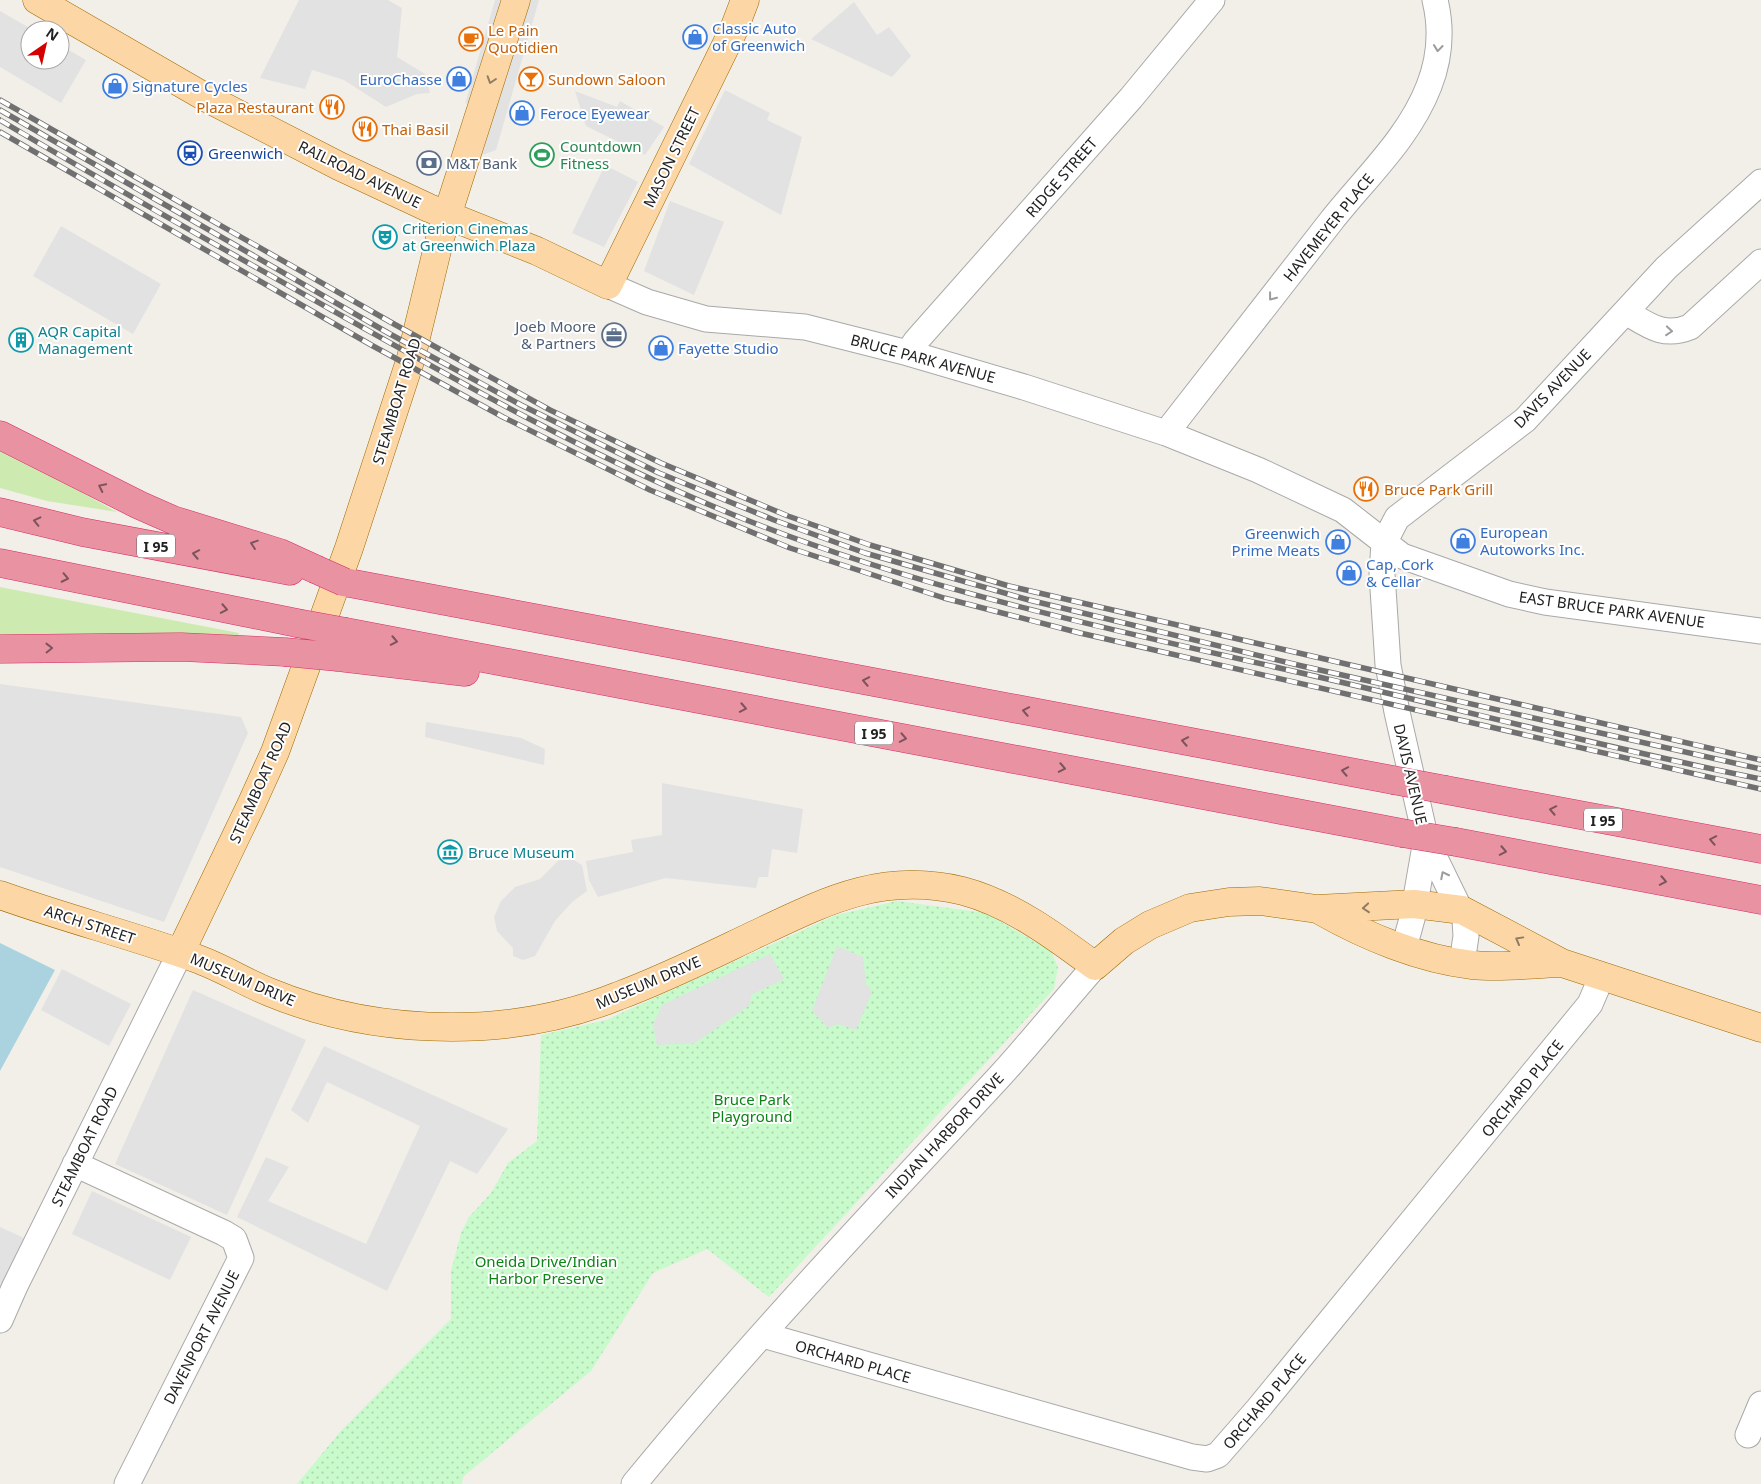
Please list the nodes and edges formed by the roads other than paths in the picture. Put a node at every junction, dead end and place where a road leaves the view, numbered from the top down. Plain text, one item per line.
1 (37, 0) edge
2 (516, 0) edge
3 (745, 0) edge
4 (764, 0) edge
5 (1212, 0) edge
6 (1435, 0) edge
7 (734, 29) junction
8 (1761, 182) edge
9 (448, 215) junction
10 (1761, 262) edge
11 (608, 285) junction
12 (1626, 312) junction
13 (908, 353) junction
14 (1166, 433) junction
15 (0, 435) edge
16 (0, 512) edge
17 (1384, 543) junction
18 (0, 563) edge
19 (314, 572) junction
20 (1761, 632) edge
21 (342, 645) junction
22 (0, 649) edge
23 (1414, 836) junction
24 (1761, 849) edge
25 (0, 896) edge
26 (1761, 900) edge
27 (1414, 904) junction
28 (1317, 909) junction
29 (1462, 910) junction
30 (1404, 948) junction
31 (180, 953) junction
32 (1462, 963) junction
33 (1562, 963) junction
34 (1095, 966) junction
35 (1602, 976) junction
36 (1761, 1028) edge
37 (75, 1164) junction
38 (0, 1320) edge
39 (763, 1335) junction
40 (1761, 1404) edge
41 (1748, 1435) dead end
42 (126, 1484) edge
43 (634, 1484) edge

1 - 9 main road, RAILROAD AVENUE
2 -> 9 main road, STEAMBOAT ROAD
3 - 7 main road, MASON STREET
4 - 7 main road, MASON STREET
5 - 13 street, RIDGE STREET
6 -> 14 street, HAVEMEYER PLACE
7 - 11 main road, MASON STREET
8 - 12 street, DAVIS AVENUE
9 - 11 main road, BRUCE PARK AVENUE
9 - 31 main road, STEAMBOAT ROAD
12 -> 10 street
11 - 13 street, BRUCE PARK AVENUE
12 - 17 street, DAVIS AVENUE
13 - 14 street, BRUCE PARK AVENUE
14 - 17 street, BRUCE PARK AVENUE
19 -> 15 highway
19 -> 16 highway, I 95
17 - 20 street, EAST BRUCE PARK AVENUE
17 - 23 street, DAVIS AVENUE
18 -> 21 highway, I 95, bridge
24 -> 19 highway, I 95, bridge
22 -> 21 highway, bridge
21 -> 23 highway, I 95
23 -> 26 highway, I 95, bridge
23 - 27 street, DAVIS AVENUE
29 -> 23 street, DAVIS AVENUE
25 - 31 main road, ARCH STREET
27 -> 28 main road, INDIAN HARBOR DRIVE
27 - 29 main road
27 - 30 street, DAVIS AVENUE
28 - 30 main road, INDIAN HARBOR DRIVE
28 - 34 main road, INDIAN HARBOR DRIVE
29 - 32 street, DAVIS AVENUE
33 -> 29 main road
30 - 32 main road
31 - 34 main road, MUSEUM DRIVE
31 - 37 street, STEAMBOAT ROAD
32 - 33 main road
33 - 35 main road
34 - 39 street, INDIAN HARBOR DRIVE
35 - 36 main road
35 - 39 street, ORCHARD PLACE
37 - 38 street, STEAMBOAT ROAD
37 - 42 street, DAVENPORT AVENUE
39 - 43 street, INDIAN HARBOR DRIVE
40 - 41 street

